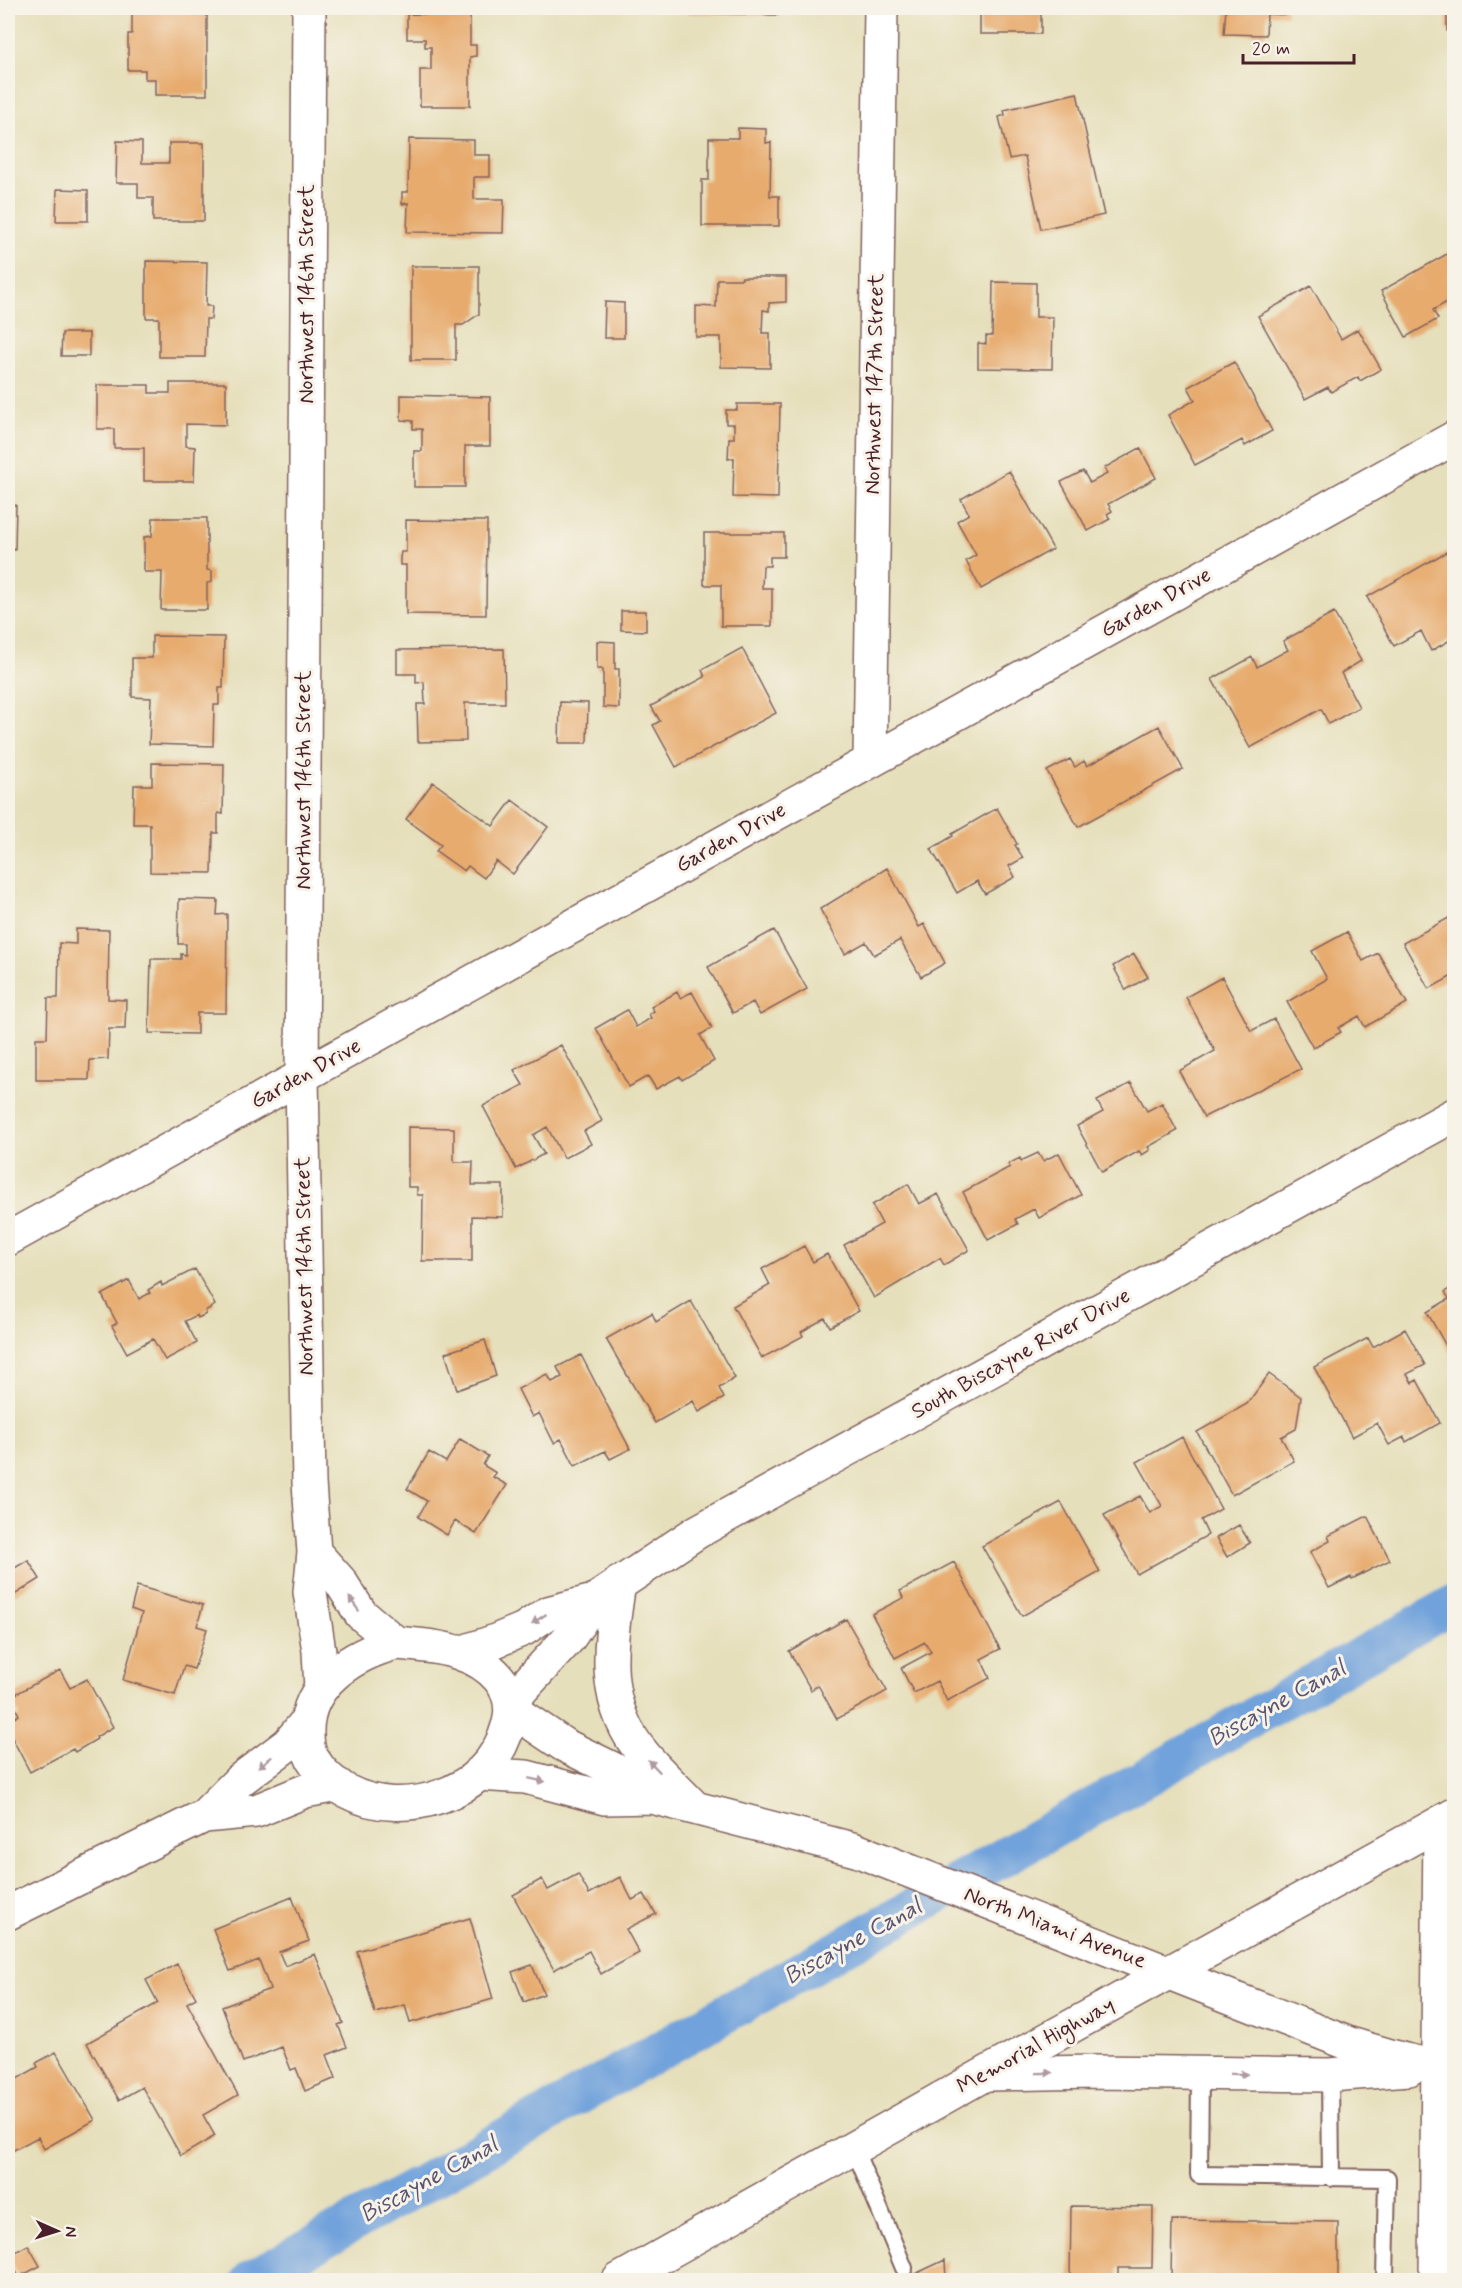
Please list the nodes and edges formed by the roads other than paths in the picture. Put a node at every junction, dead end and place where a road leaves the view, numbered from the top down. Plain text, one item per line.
1 (309, 8) edge
2 (881, 8) edge
3 (1455, 438) edge
4 (870, 760) junction
5 (302, 1076) junction
6 (1455, 1116) edge
7 (8, 1239) edge
8 (314, 1552) junction
9 (606, 1592) junction
10 (396, 1643) junction
11 (460, 1653) junction
12 (321, 1688) junction
13 (512, 1706) junction
14 (307, 1721) junction
15 (478, 1774) junction
16 (338, 1785) junction
17 (652, 1797) junction
18 (695, 1808) junction
19 (204, 1816) junction
20 (1448, 1819) edge
21 (8, 1913) edge
22 (1447, 1921) edge
23 (1170, 1972) junction
24 (1446, 2067) edge
25 (1200, 2073) junction
26 (985, 2074) junction
27 (1330, 2075) junction
28 (854, 2148) junction
29 (1331, 2178) junction
30 (1445, 2205) edge
31 (904, 2268) dead end
32 (619, 2280) edge
33 (1385, 2280) edge
34 (1436, 2280) edge

1 - 5 street, Northwest 146th Street
2 - 4 street, Northwest 147th Street
3 - 4 street, Garden Drive
4 - 5 street, Garden Drive
5 - 7 street, Garden Drive
5 - 8 street, Northwest 146th Street
6 - 9 street, South Biscayne River Drive
10 -> 8 street
8 - 12 street, Northwest 146th Street
9 -> 11 street, South Biscayne River Drive
9 - 13 street, South Biscayne River Drive
18 -> 9 street
10 - 11 street
10 - 12 street
11 - 13 street
12 - 14 street
13 - 15 street
13 - 17 street, North Miami Avenue
14 - 16 street
14 -> 19 street
15 - 16 street
15 -> 17 street, North Miami Avenue
16 - 19 street
17 - 18 street, North Miami Avenue
18 - 23 street, North Miami Avenue
19 - 21 street
20 - 22 street
20 - 23 street, Memorial Highway
22 - 24 street
23 - 24 street, North Miami Avenue
23 - 26 street, Memorial Highway
24 - 27 street
24 - 30 street
26 -> 25 street
25 -> 27 street
25 - 29 lane
26 - 28 street, Memorial Highway
27 - 29 lane
28 - 31 lane
28 - 32 street, Memorial Highway
29 - 33 lane
30 - 34 street

